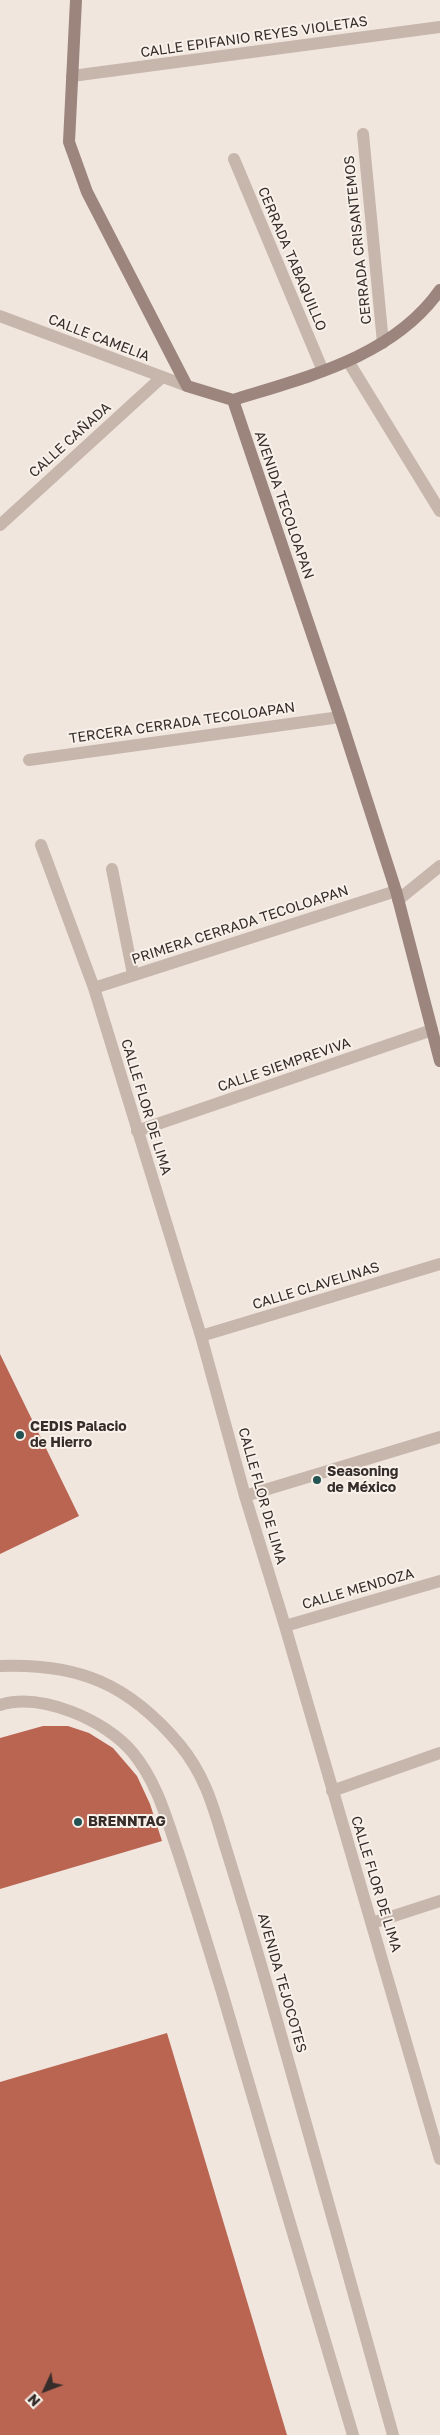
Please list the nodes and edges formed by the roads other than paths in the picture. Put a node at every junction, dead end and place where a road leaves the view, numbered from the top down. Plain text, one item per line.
1 (76, 0) edge
2 (440, 27) edge
3 (72, 76) junction
4 (363, 134) dead end
5 (234, 159) dead end
6 (440, 290) edge
7 (5, 318) edge
8 (0, 328) edge
9 (383, 343) junction
10 (348, 361) junction
11 (323, 371) junction
12 (161, 378) junction
13 (187, 386) junction
14 (233, 400) junction
15 (440, 510) edge
16 (0, 525) edge
17 (340, 717) junction
18 (29, 760) dead end
19 (41, 845) dead end
20 (440, 866) edge
21 (112, 869) dead end
22 (397, 896) junction
23 (134, 974) junction
24 (94, 988) junction
25 (436, 1032) edge
26 (440, 1061) edge
27 (137, 1131) junction
28 (440, 1264) edge
29 (201, 1336) junction
30 (440, 1436) edge
31 (245, 1496) junction
32 (440, 1582) edge
33 (285, 1626) junction
34 (0, 1666) edge
35 (0, 1705) edge
36 (440, 1753) edge
37 (332, 1791) junction
38 (440, 1901) edge
39 (372, 1922) junction
40 (440, 2159) edge
41 (353, 2435) edge
42 (393, 2435) edge

1 - 3 street
2 - 3 street, CALLE EPIFANIO REYES VIOLETAS
3 - 13 street
4 - 9 street, CERRADA CRISANTEMOS
5 - 11 street, CERRADA TABAQUILLO
6 - 9 street
7 - 8 street
7 - 12 street, CALLE CAMELIA
9 - 10 street
10 - 11 street
10 - 15 street
11 - 14 street
12 - 13 street, CALLE CAMELIA
12 - 16 street, CALLE CAÑADA
13 - 14 street
14 - 17 street, AVENIDA TECOLOAPAN
17 - 18 street, TERCERA CERRADA TECOLOAPAN
17 - 22 street, AVENIDA TECOLOAPAN
19 - 24 street, CALLE FLOR DE LIMA
20 - 22 street
21 - 23 street
22 - 23 street, PRIMERA CERRADA TECOLOAPAN
22 - 25 street, AVENIDA TECOLOAPAN
23 - 24 street, PRIMERA CERRADA TECOLOAPAN
24 - 27 street, CALLE FLOR DE LIMA
25 - 26 street, AVENIDA TECOLOAPAN
25 - 27 street, CALLE SIEMPREVIVA
27 - 29 street, CALLE FLOR DE LIMA
28 - 29 street, CALLE CLAVELINAS
29 - 31 street, CALLE FLOR DE LIMA
30 - 31 street
31 - 33 street, CALLE FLOR DE LIMA
32 - 33 street, CALLE MENDOZA
33 - 37 street, CALLE FLOR DE LIMA
34 - 42 street, AVENIDA TEJOCOTES
35 - 41 street
36 - 37 street
37 - 39 street, CALLE FLOR DE LIMA
38 - 39 street
39 - 40 street, CALLE FLOR DE LIMA

